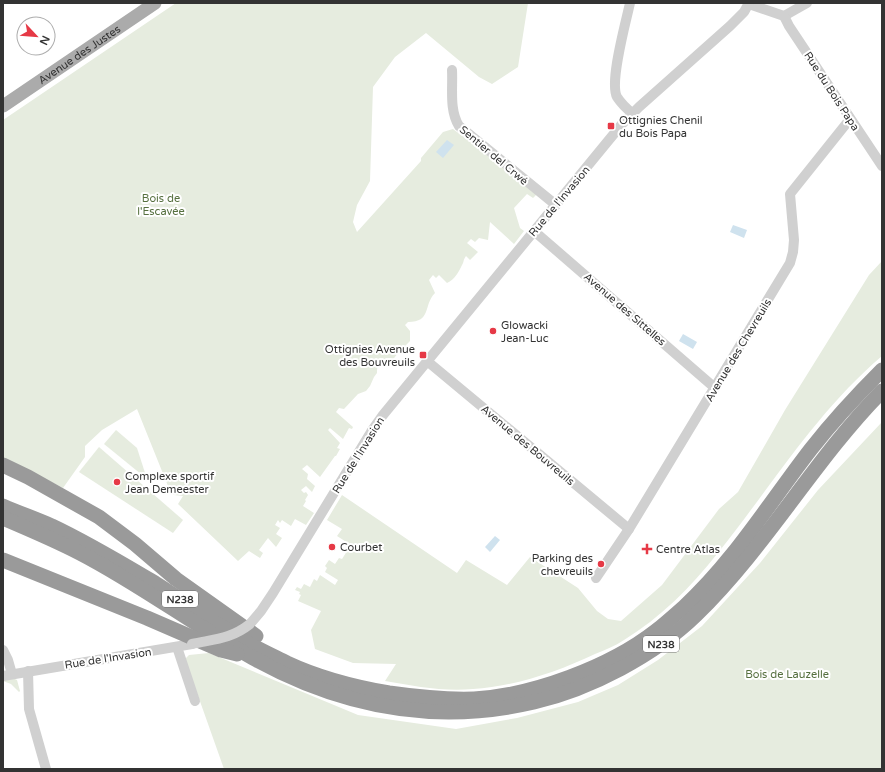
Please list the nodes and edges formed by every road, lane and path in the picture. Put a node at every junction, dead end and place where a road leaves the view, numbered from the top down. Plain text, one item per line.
1 (155, 3) edge
2 (630, 3) edge
3 (749, 3) edge
4 (807, 3) edge
5 (784, 16) junction
6 (452, 70) dead end
7 (3, 106) edge
8 (632, 113) junction
9 (850, 119) junction
10 (882, 166) edge
11 (556, 205) junction
12 (534, 231) junction
13 (427, 361) junction
14 (882, 370) edge
15 (716, 388) junction
16 (882, 390) edge
17 (3, 465) edge
18 (3, 506) edge
19 (3, 518) edge
20 (628, 529) junction
21 (3, 560) edge
22 (596, 578) dead end
23 (177, 647) junction
24 (3, 650) edge
25 (253, 658) junction
26 (28, 671) junction
27 (8, 675) edge
28 (359, 687) junction
29 (195, 701) dead end
30 (46, 769) edge

1 - 7 main road, Avenue des Justes
2 - 8 street
3 - 5 street
3 - 8 street, Rue de l'Invasion
4 - 5 street
5 - 9 street, Rue du Bois Papa
6 - 11 street, Sentier del Crwé
8 - 11 street, Rue de l'Invasion
9 - 10 street, Rue du Bois Papa
9 - 15 street, Avenue des Chevreuils
11 - 12 street, Rue de l'Invasion
12 - 13 street, Rue de l'Invasion
12 - 15 street, Avenue des Sittelles
13 - 20 street, Avenue des Bouvreuils
13 - 23 street, Rue de l'Invasion, bridge
14 - 28 highway, N238
15 - 20 street, Avenue des Chevreuils
16 - 25 highway, N238
17 - 28 highway
18 - 28 highway, N238
19 - 25 highway, N238
20 - 22 street, Avenue des Chevreuils
21 - 25 highway
23 - 26 street, Rue de l'Invasion
23 - 29 street
24 - 27 street
26 - 27 street, Rue de l'Invasion
26 - 30 street

